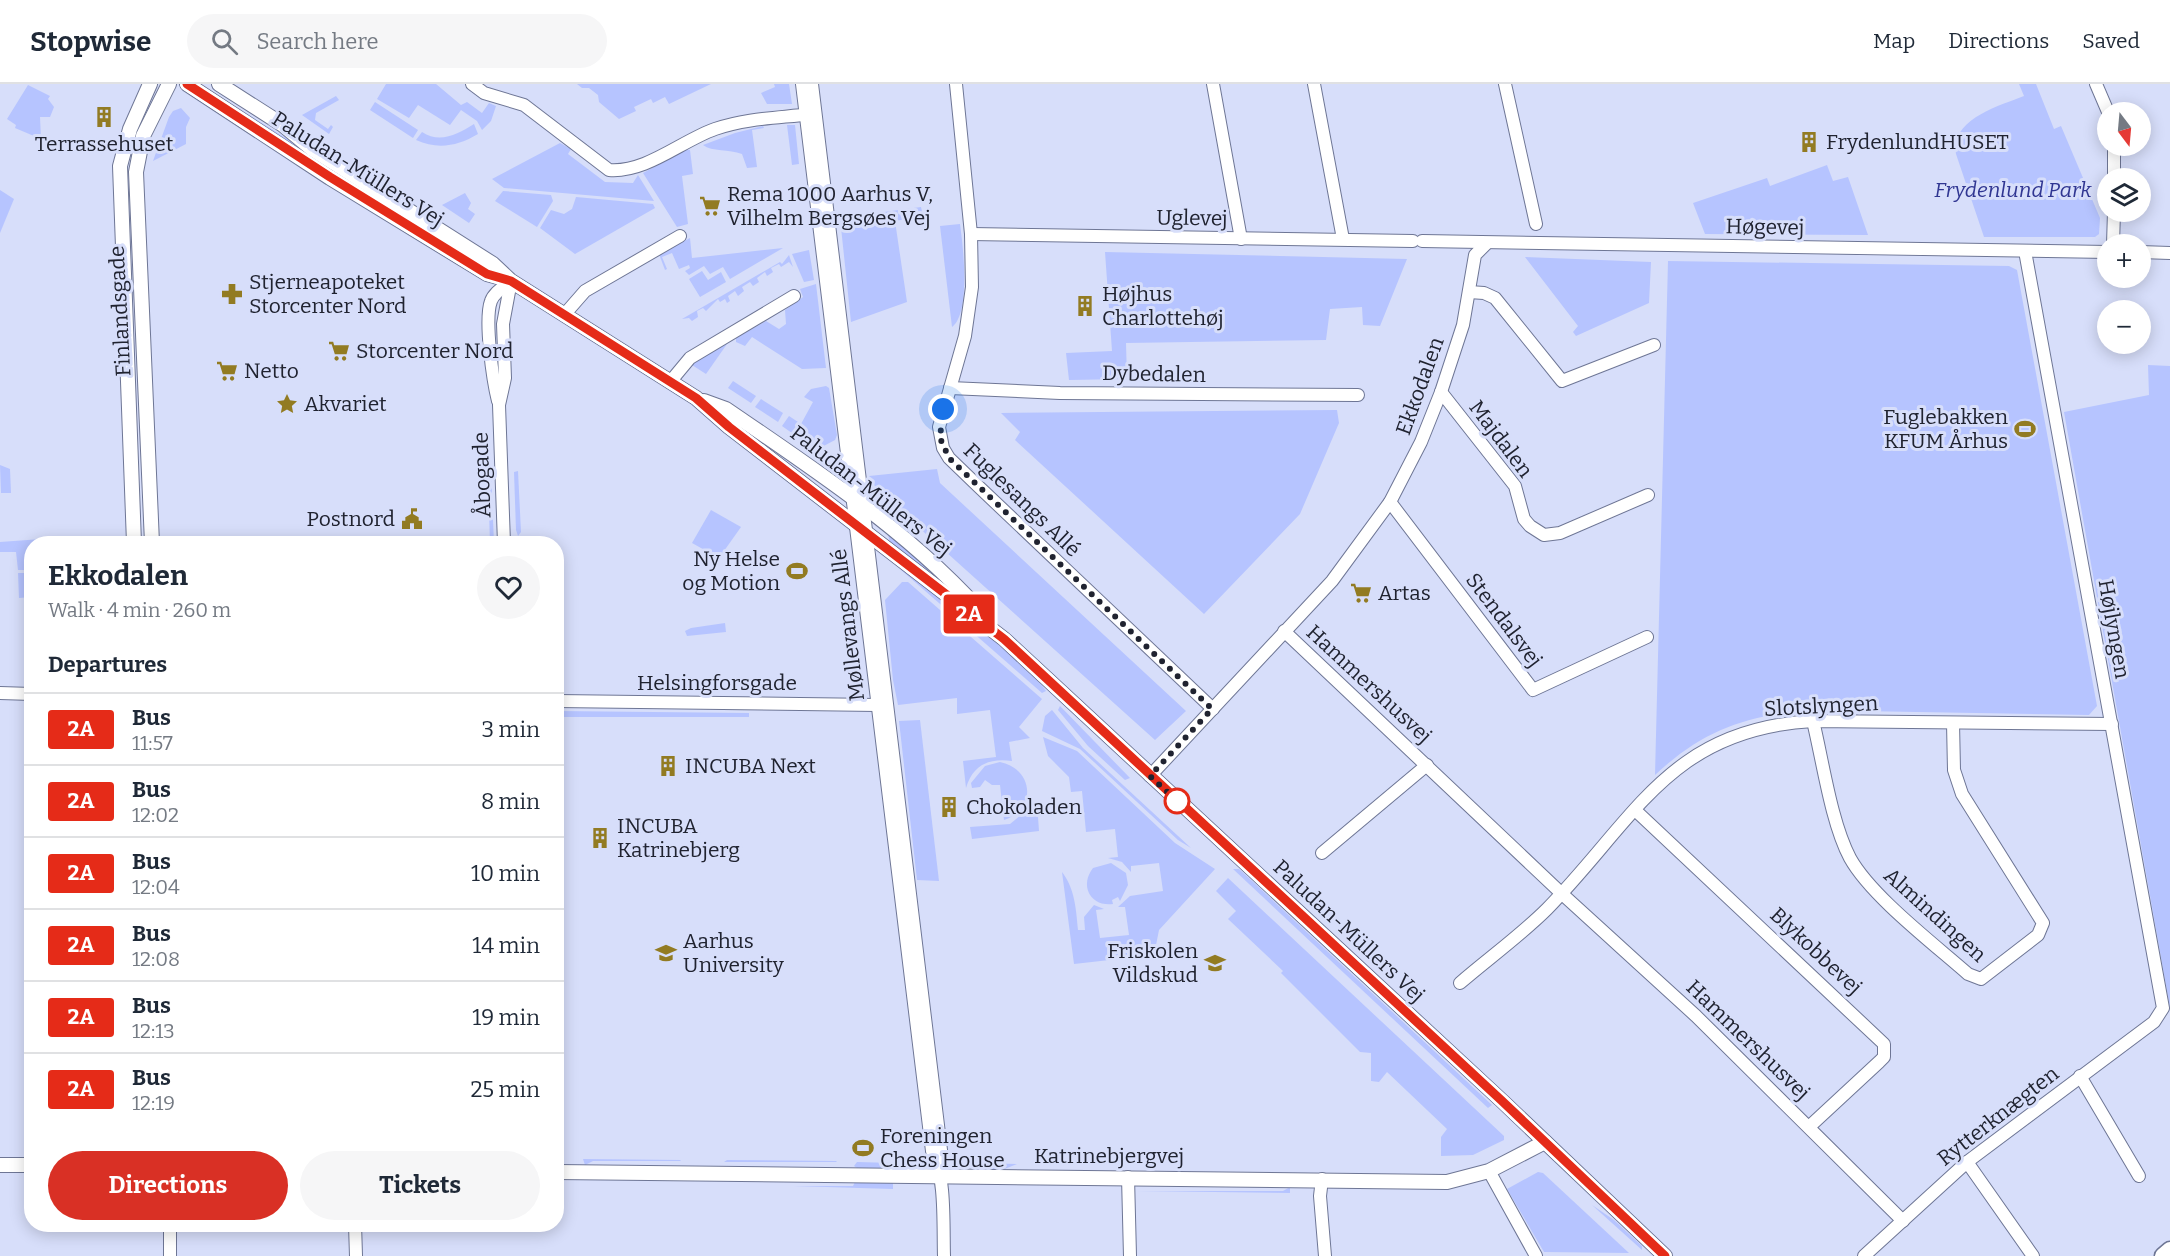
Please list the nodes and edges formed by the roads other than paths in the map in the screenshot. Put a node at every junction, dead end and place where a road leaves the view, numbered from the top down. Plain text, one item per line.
1 (150, 84) edge
2 (169, 84) edge
3 (187, 84) edge
4 (219, 84) edge
5 (472, 84) edge
6 (802, 84) edge
7 (812, 84) edge
8 (956, 84) edge
9 (1213, 84) edge
10 (1314, 84) edge
11 (1505, 84) edge
12 (2096, 84) edge
13 (2104, 102) edge
14 (810, 115) junction
15 (1536, 224) dead end
16 (971, 234) junction
17 (680, 236) dead end
18 (1241, 239) junction
19 (1343, 239) junction
20 (1418, 241) joint
21 (1487, 243) junction
22 (2025, 251) junction
23 (2097, 252) edge
24 (2151, 252) edge
25 (2170, 253) edge
26 (511, 281) junction
27 (1469, 292) junction
28 (794, 296) dead end
29 (564, 315) junction
30 (1654, 345) dead end
31 (670, 382) junction
32 (950, 388) junction
33 (1442, 393) junction
34 (1358, 395) dead end
35 (696, 398) junction
36 (1648, 495) dead end
37 (1389, 502) junction
38 (858, 503) junction
39 (861, 526) junction
40 (134, 536) edge
41 (152, 536) edge
42 (504, 536) edge
43 (1284, 632) junction
44 (1647, 637) dead end
45 (1004, 639) junction
46 (0, 693) edge
47 (24, 694) edge
48 (564, 701) edge
49 (877, 705) junction
50 (1212, 709) junction
51 (1813, 721) junction
52 (1953, 723) junction
53 (2112, 724) junction
54 (1427, 765) junction
55 (1150, 776) junction
56 (1635, 810) junction
57 (1322, 853) dead end
58 (1560, 892) junction
59 (1460, 983) dead end
60 (2162, 1014) joint
61 (2080, 1076) junction
62 (1810, 1126) junction
63 (1545, 1142) junction
64 (937, 1160) junction
65 (1967, 1162) junction
66 (0, 1165) edge
67 (24, 1165) edge
68 (1489, 1171) junction
69 (564, 1172) edge
70 (2139, 1176) dead end
71 (939, 1177) junction
72 (1128, 1177) junction
73 (1322, 1179) junction
74 (1903, 1221) junction
75 (170, 1232) edge
76 (355, 1232) edge
77 (2170, 1250) edge
78 (170, 1256) edge
79 (356, 1256) edge
80 (944, 1256) edge
81 (1130, 1256) edge
82 (1325, 1256) edge
83 (1536, 1256) edge
84 (1665, 1256) edge
85 (1864, 1256) edge
86 (2033, 1256) edge
87 (2163, 1256) edge

1 - 40 street, Finlandsgade
2 - 41 street, Finlandsgade
3 - 26 street, Paludan-Müllers Vej
4 - 26 street, Paludan-Müllers Vej
5 - 14 street
6 - 14 street, Møllevangs Allé
7 - 14 street, Møllevangs Allé
8 - 16 street, Fuglesangs Allé
9 - 18 street
10 - 19 street
11 - 15 street
12 - 13 street
14 - 38 street, Møllevangs Allé
16 - 18 street, Uglevej
16 - 32 street, Fuglesangs Allé
17 - 29 street
18 - 19 street, Uglevej
19 - 20 street, Uglevej
20 - 21 street, Høgevej
21 - 22 street, Høgevej
21 - 27 street, Ekkodalen
22 - 23 street, Høgevej
22 - 53 street, Højlyngen
24 - 25 street
26 - 29 street, Paludan-Müllers Vej
26 - 42 street, Åbogade
27 - 30 street
27 - 33 street, Ekkodalen
28 - 31 street
29 - 31 street, Paludan-Müllers Vej
31 - 35 street, Paludan-Müllers Vej
32 - 34 street, Dybedalen
32 - 50 street, Fuglesangs Allé
33 - 36 street, Majdalen
33 - 37 street, Ekkodalen
35 - 38 street, Paludan-Müllers Vej
35 - 39 street, Paludan-Müllers Vej
37 - 43 street, Ekkodalen
37 - 44 street, Stendalsvej
38 - 39 street, Møllevangs Allé
38 - 45 street, Paludan-Müllers Vej
39 - 45 street, Paludan-Müllers Vej
39 - 49 street, Møllevangs Allé
39 - 64 street, Møllevangs Allé
43 - 50 street, Ekkodalen
43 - 54 street, Hammershusvej
45 - 55 street, Paludan-Müllers Vej
46 - 47 street
48 - 49 street, Helsingforsgade
49 - 64 street, Møllevangs Allé
50 - 55 street, Ekkodalen
51 - 52 street, Slotslyngen
51 - 52 street, Almindingen
51 - 56 street, Slotslyngen
52 - 53 street, Slotslyngen
53 - 60 street, Højlyngen
54 - 57 street, Hammershusvej
54 - 58 street, Hammershusvej
55 - 63 street, Paludan-Müllers Vej
56 - 58 street, Slotslyngen
56 - 62 street, Blykobbevej
58 - 59 street
58 - 62 street, Hammershusvej
60 - 61 street, Rytterknægten
61 - 65 street, Rytterknægten
61 - 70 street
62 - 74 street, Hammershusvej
63 - 68 street, Katrinebjergvej
63 - 84 street, Paludan-Müllers Vej
64 - 71 street, Møllevangs Allé
65 - 74 street, Rytterknægten
65 - 86 street
66 - 67 street
68 - 73 street, Katrinebjergvej
68 - 83 street
69 - 71 street, Katrinebjergvej
71 - 72 street, Katrinebjergvej
71 - 80 street, Møllevangs Allé
72 - 73 street, Katrinebjergvej
72 - 81 street
73 - 82 street
74 - 85 street, Rytterknægten
75 - 78 street
76 - 79 street
77 - 87 main road

